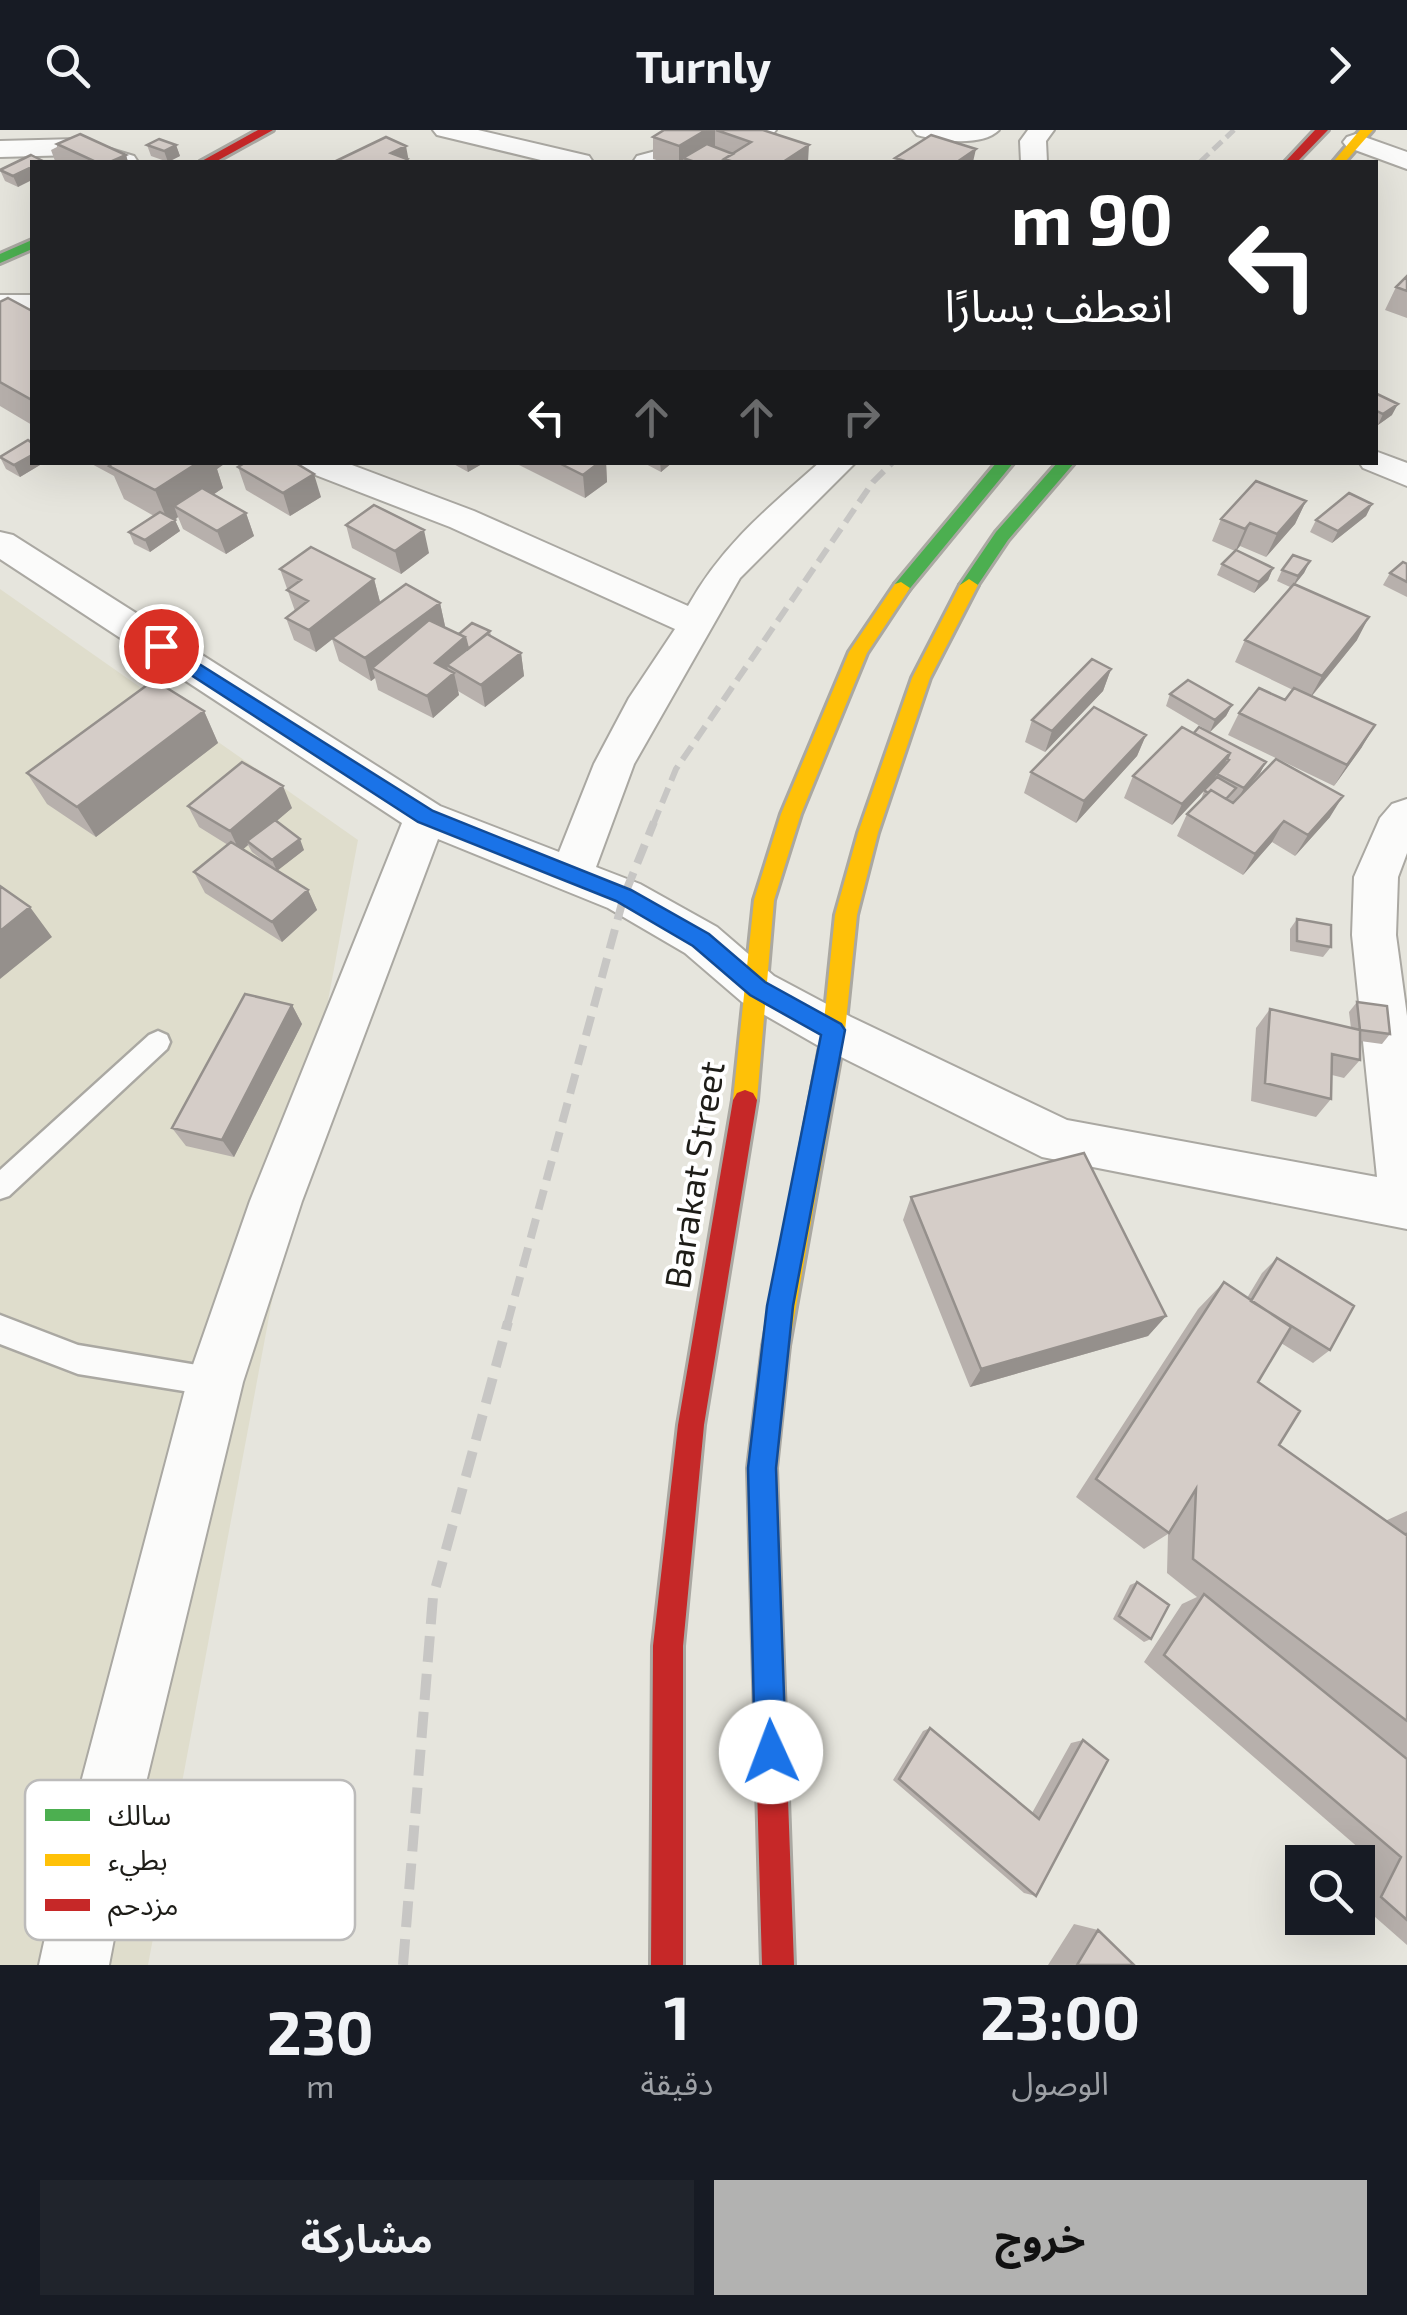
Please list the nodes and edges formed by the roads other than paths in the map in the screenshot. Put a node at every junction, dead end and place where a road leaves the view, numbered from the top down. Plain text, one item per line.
1 (267, 130) edge
2 (446, 130) edge
3 (763, 130) edge
4 (926, 130) edge
5 (986, 130) edge
6 (1042, 130) edge
7 (1322, 130) edge
8 (1354, 145) edge
9 (0, 149) edge
10 (119, 160) edge
11 (210, 160) edge
12 (572, 160) edge
13 (653, 160) edge
14 (1034, 160) edge
15 (1293, 160) edge
16 (1407, 161) edge
17 (30, 245) edge
18 (0, 258) edge
19 (0, 304) edge
20 (30, 304) edge
21 (1378, 462) edge
22 (320, 465) edge
23 (830, 465) edge
24 (1004, 465) edge
25 (1063, 465) edge
26 (1407, 476) edge
27 (0, 543) edge
28 (697, 624) junction
29 (1407, 814) edge
30 (426, 817) junction
31 (572, 873) junction
32 (758, 989) junction
33 (834, 1030) junction
34 (158, 1042) dead end
35 (0, 1187) edge
36 (1407, 1206) edge
37 (0, 1329) edge
38 (216, 1382) junction
39 (113, 1780) edge
40 (79, 1940) edge
41 (74, 1965) edge
42 (667, 1965) edge
43 (778, 1965) edge

1 - 11 main road
2 - 12 street
3 - 13 street
4 - 5 street
6 - 14 street
7 - 15 main road
8 - 16 street
9 - 10 street
17 - 18 main road
19 - 20 street
21 - 26 street
22 - 28 street
23 - 28 street
24 - 32 main road, Barakat Street
25 - 33 main road
27 - 30 street
28 - 31 street
29 - 36 street
30 - 31 street
30 - 38 street
31 - 32 street
32 - 33 street
32 - 42 main road, Barakat Street
33 - 36 street
33 - 43 main road
34 - 35 lane
37 - 38 lane
38 - 39 street
40 - 41 street

